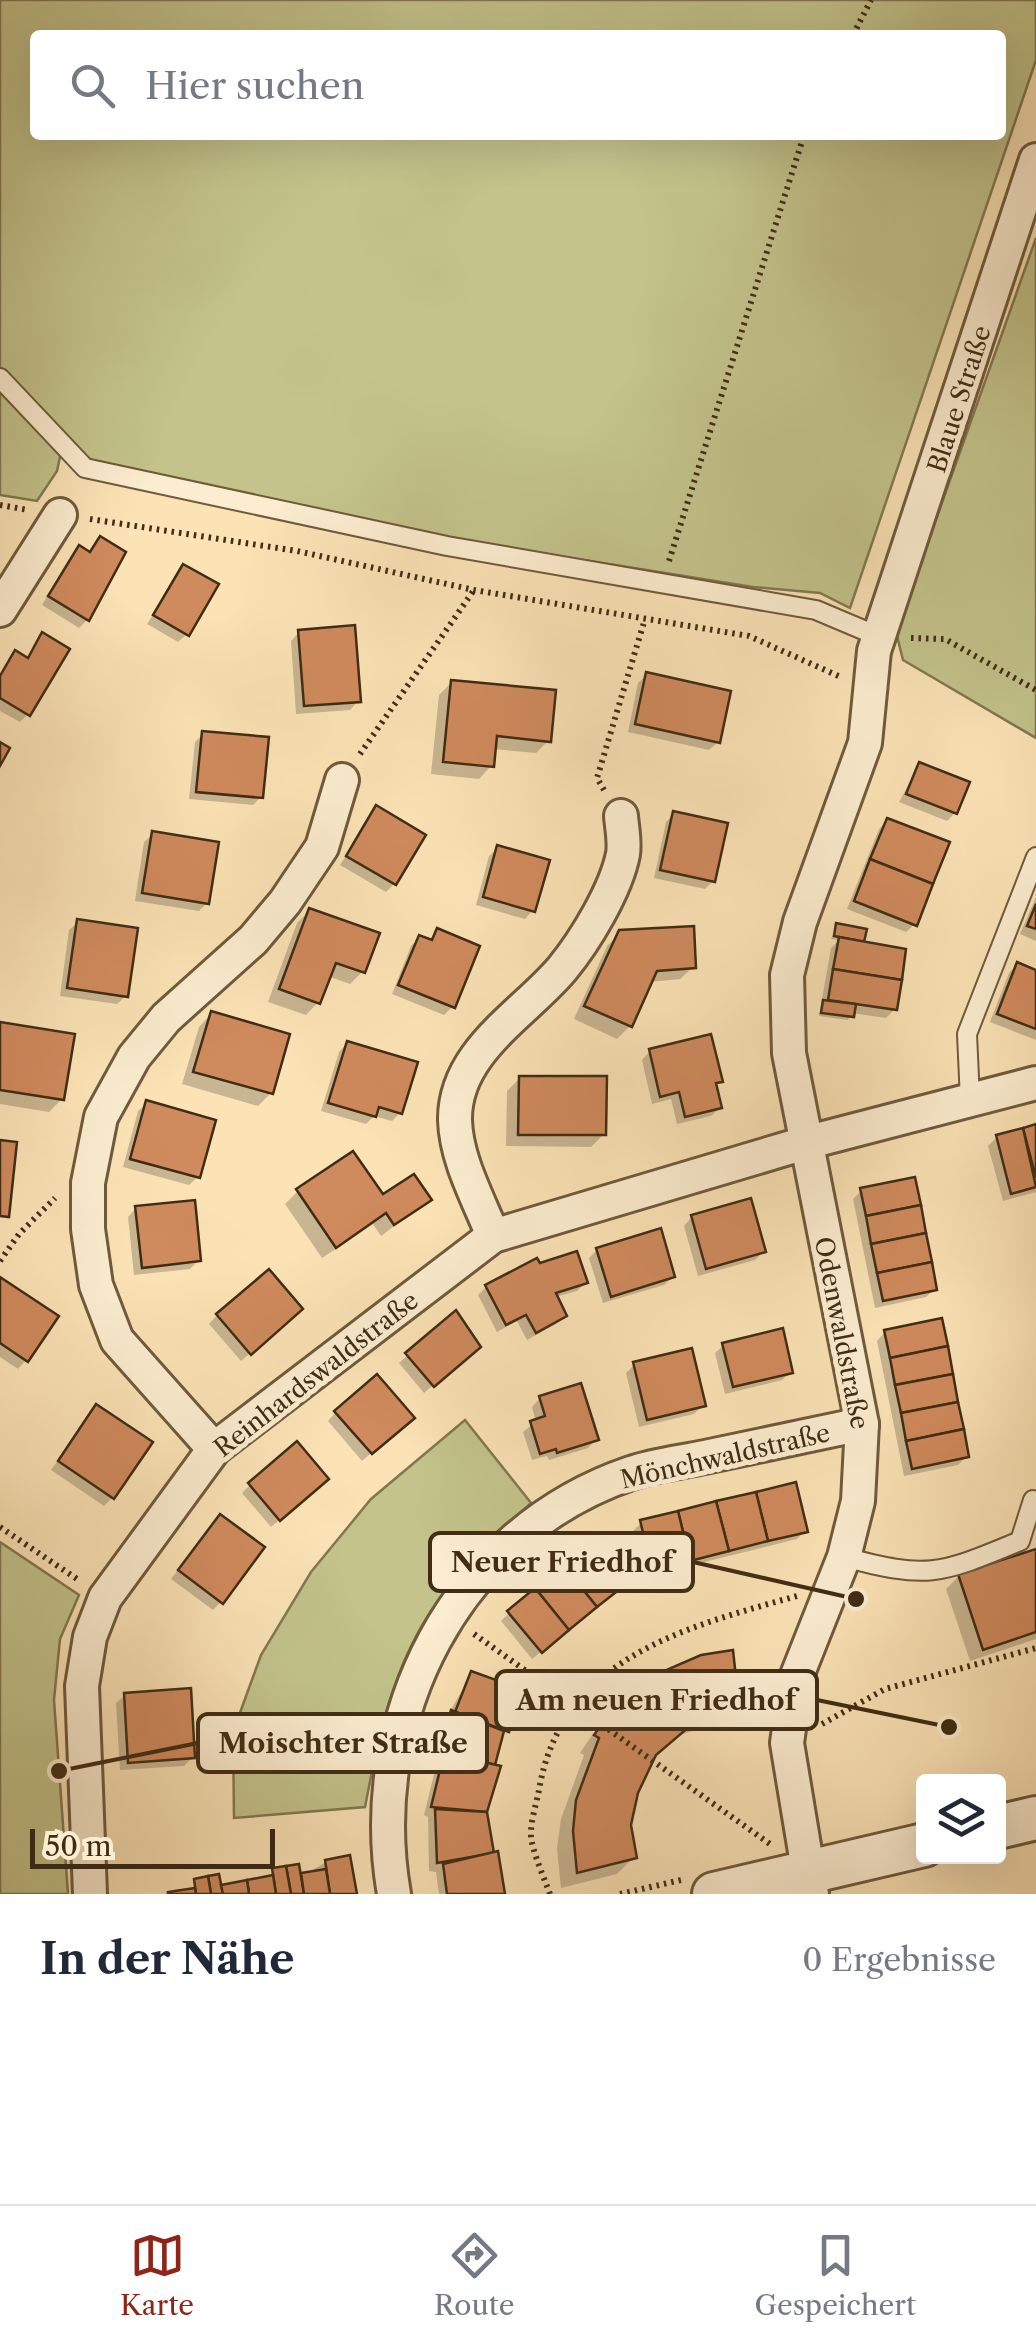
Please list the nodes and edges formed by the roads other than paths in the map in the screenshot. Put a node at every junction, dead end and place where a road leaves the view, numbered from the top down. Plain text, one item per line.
1 (1036, 160) edge
2 (0, 378) edge
3 (60, 515) road end
4 (0, 610) edge
5 (880, 638) junction
6 (342, 780) road end
7 (621, 816) road end
8 (1036, 857) edge
9 (1036, 1083) edge
10 (970, 1100) junction
11 (804, 1143) junction
12 (493, 1236) junction
13 (862, 1424) junction
14 (214, 1449) junction
15 (1033, 1500) dead end
16 (838, 1572) junction
17 (1036, 1818) edge
18 (1006, 1825) edge
19 (916, 1847) edge
20 (801, 1874) edge
21 (90, 1894) edge
22 (394, 1894) edge
23 (714, 1894) edge

1 - 5 street, Blaue Straße
2 - 5 lane
3 - 4 street
5 - 11 street, Odenwaldstraße
6 - 14 street
7 - 12 street
8 - 10 lane
9 - 10 street
10 - 11 street
11 - 12 street, Reinhardswaldstraße
11 - 13 street, Odenwaldstraße
12 - 14 street, Reinhardswaldstraße
13 - 16 street, Odenwaldstraße
13 - 22 street, Mönchwaldstraße
14 - 21 street, Reinhardswaldstraße
15 - 16 lane
16 - 20 street, Odenwaldstraße
17 - 18 street
19 - 20 street
20 - 23 street

